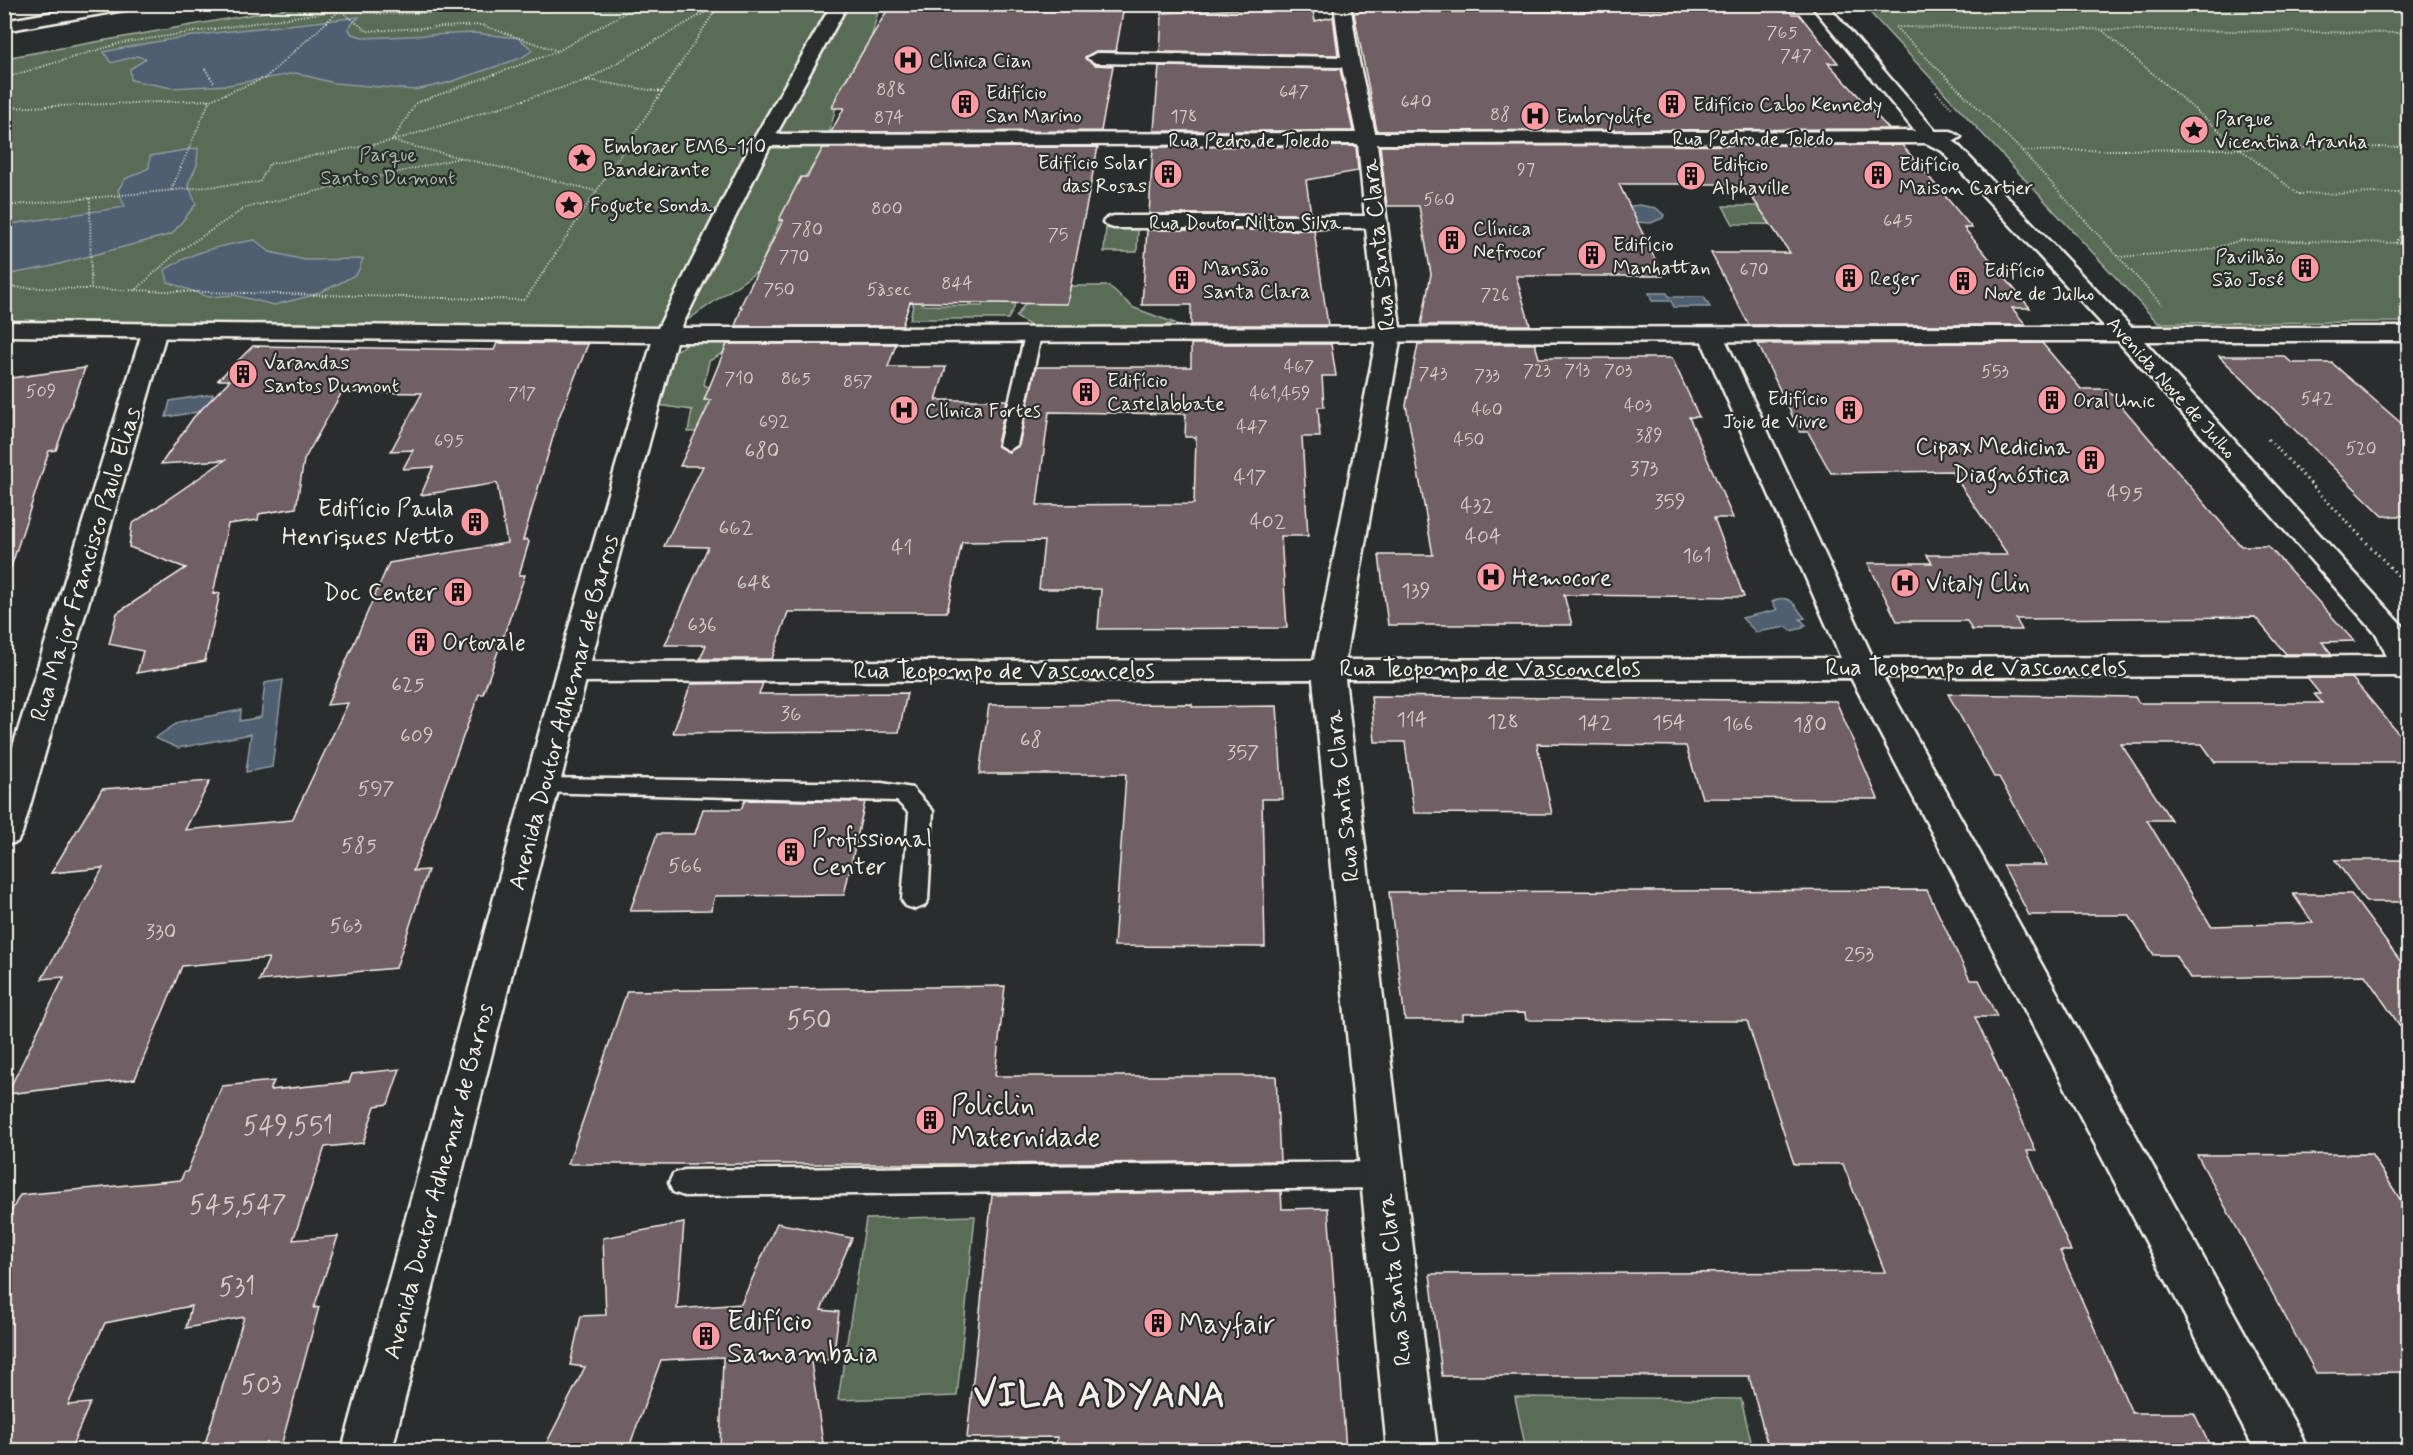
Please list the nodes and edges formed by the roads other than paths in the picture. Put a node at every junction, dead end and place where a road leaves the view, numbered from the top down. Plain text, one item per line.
1 (130, 4) edge
2 (840, 4) edge
3 (1341, 4) edge
4 (1818, 4) edge
5 (1832, 4) edge
6 (73, 7) edge
7 (4, 26) edge
8 (1096, 58) dead end
9 (1350, 62) junction
10 (1931, 138) junction
11 (763, 140) junction
12 (1367, 140) junction
13 (1950, 142) junction
14 (1114, 222) dead end
15 (1377, 222) junction
16 (4, 329) edge
17 (155, 330) junction
18 (2124, 333) junction
19 (2409, 334) edge
20 (666, 335) junction
21 (1033, 335) junction
22 (1389, 335) junction
23 (1712, 335) junction
24 (1008, 445) dead end
25 (2404, 656) edge
26 (1861, 667) junction
27 (1328, 668) junction
28 (572, 672) junction
29 (542, 786) junction
30 (4, 833) edge
31 (915, 900) dead end
32 (1383, 1175) junction
33 (684, 1183) dead end
34 (367, 1450) edge
35 (1412, 1450) edge
36 (2282, 1450) edge

1 - 6 street
2 - 11 street, Avenida Doutor Adhemar de Barros
3 - 9 street, Rua Santa Clara
4 - 10 street, Avenida Nove de Julho
5 - 13 street, Avenida Nove de Julho
6 - 7 street
8 - 9 street
9 - 12 street, Rua Santa Clara
10 - 12 street, Rua Pedro de Toledo
10 - 13 street, Avenida Nove de Julho
11 - 12 street, Rua Pedro de Toledo
11 - 20 street, Avenida Doutor Adhemar de Barros
12 - 15 street, Rua Santa Clara
13 - 18 street, Avenida Nove de Julho
14 - 15 street, Rua Doutor Nilton Silva
15 - 22 street, Rua Santa Clara
16 - 17 street
17 - 20 street
17 - 30 street, Rua Major Francisco Paulo Elias
18 - 19 street
18 - 23 street
18 - 25 street, Avenida Nove de Julho
20 - 21 street
20 - 28 street, Avenida Doutor Adhemar de Barros
21 - 22 street
21 - 24 lane
22 - 23 street
22 - 27 street, Rua Santa Clara
23 - 26 street
25 - 26 street, Rua Teopompo de Vasconcelos
26 - 27 street, Rua Teopompo de Vasconcelos
26 - 36 street
27 - 28 street, Rua Teopompo de Vasconcelos
27 - 32 street, Rua Santa Clara
28 - 29 street, Avenida Doutor Adhemar de Barros
29 - 31 lane
29 - 34 street, Avenida Doutor Adhemar de Barros
32 - 33 lane
32 - 35 street, Rua Santa Clara

